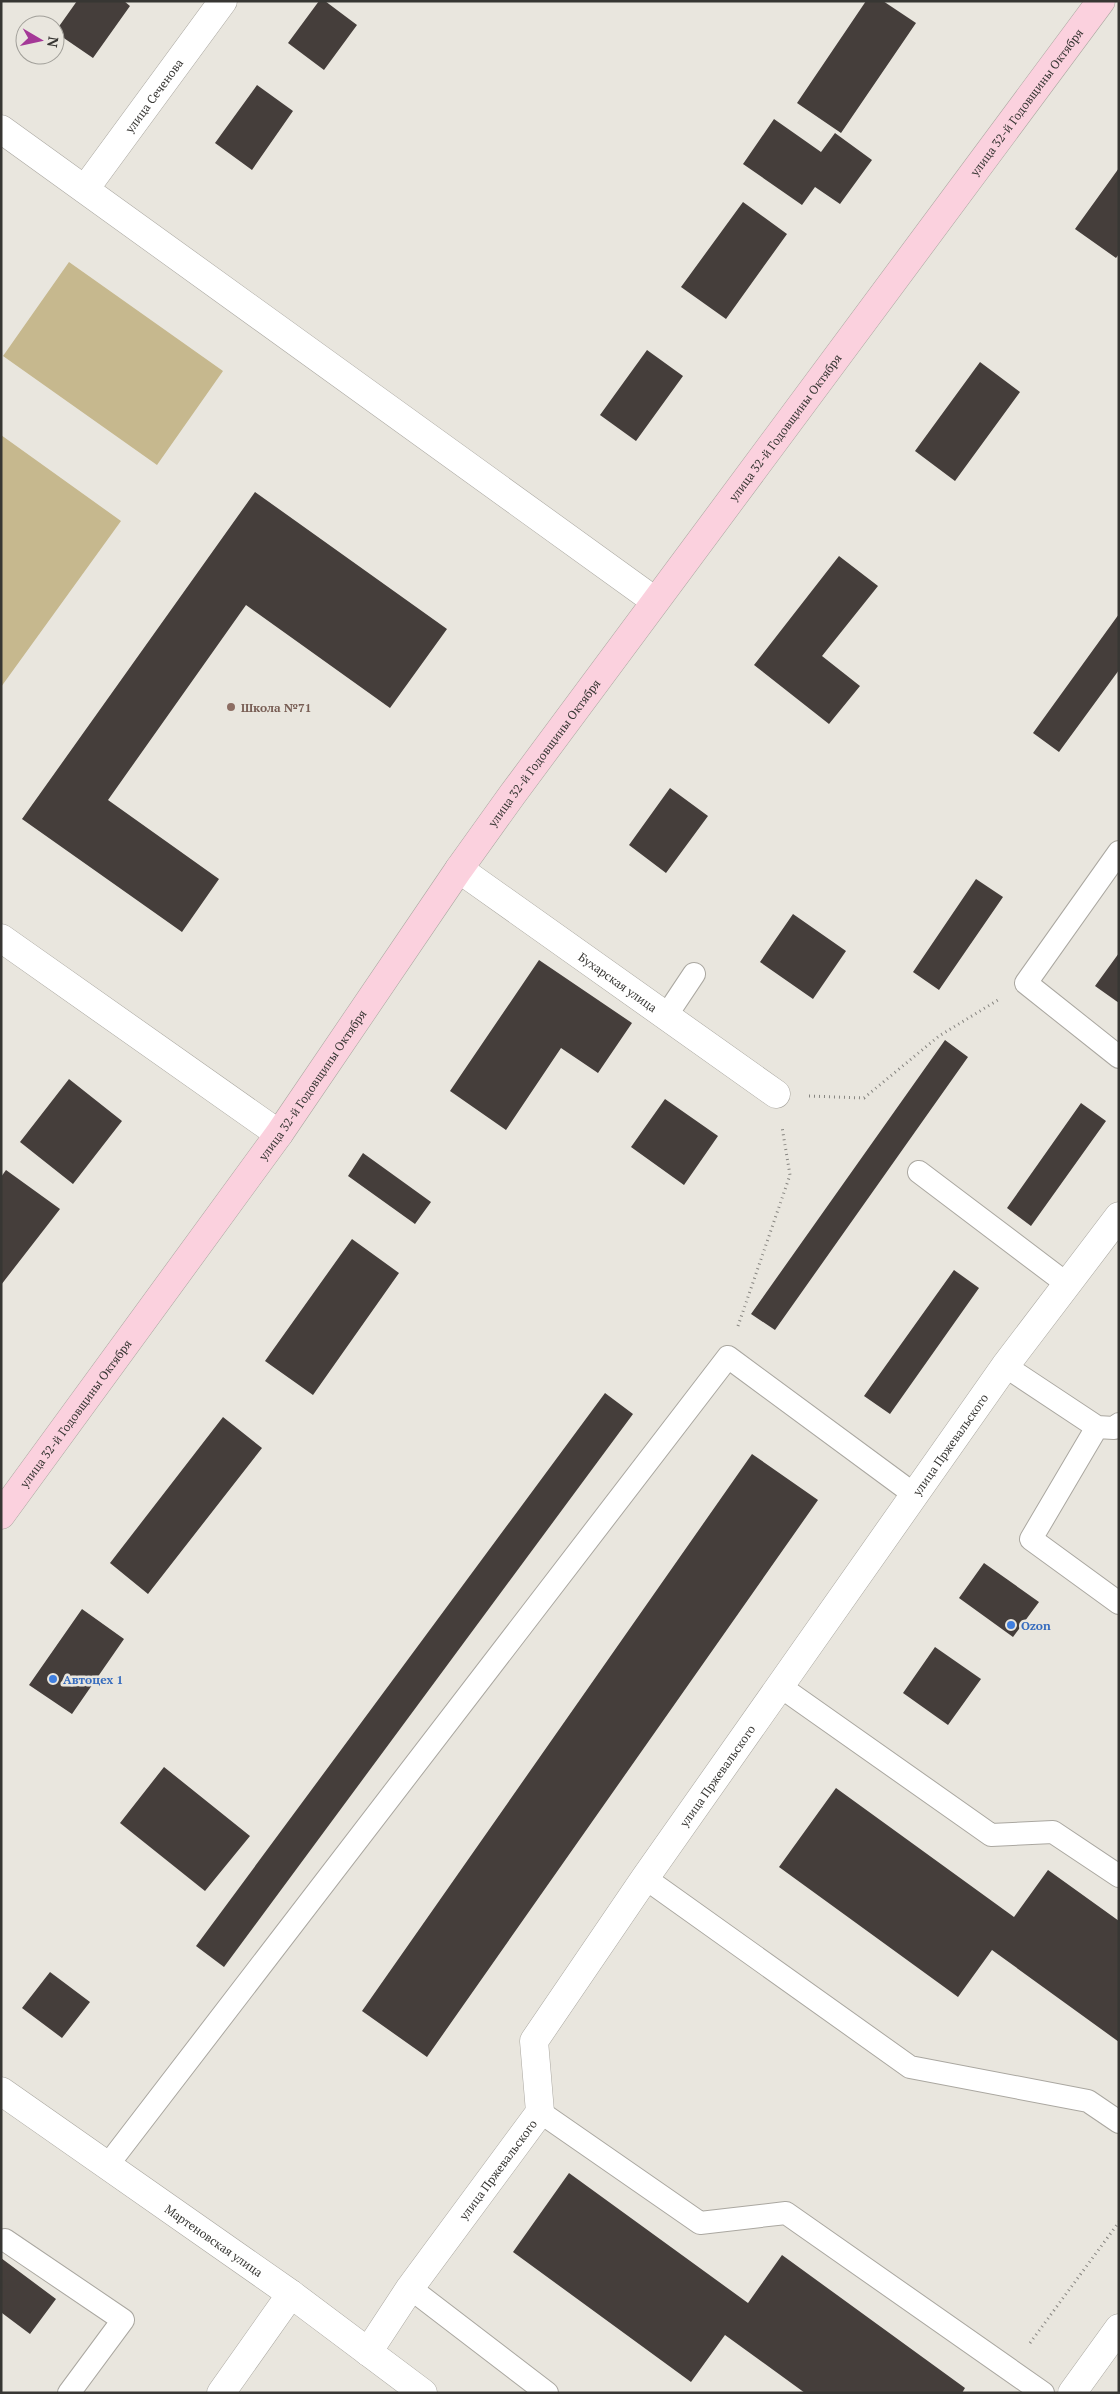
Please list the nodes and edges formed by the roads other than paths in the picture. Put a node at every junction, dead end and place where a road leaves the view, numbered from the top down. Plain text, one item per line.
1 (223, 1) edge
2 (1101, 1) edge
3 (1, 129) edge
4 (85, 189) junction
5 (655, 601) junction
6 (1119, 852) edge
7 (459, 869) junction
8 (1, 938) edge
9 (694, 974) dead end
10 (666, 1016) junction
11 (1119, 1057) edge
12 (776, 1094) road end
13 (279, 1134) junction
14 (918, 1172) dead end
15 (1119, 1216) edge
16 (1067, 1284) junction
17 (1005, 1366) junction
18 (1108, 1426) edge
19 (915, 1495) junction
20 (1, 1515) edge
21 (1119, 1603) edge
22 (781, 1687) junction
23 (1119, 1876) edge
24 (645, 1878) junction
25 (1, 2091) edge
26 (540, 2112) junction
27 (1119, 2122) edge
28 (106, 2166) junction
29 (5, 2240) dead end
30 (410, 2288) junction
31 (290, 2294) junction
32 (1119, 2328) edge
33 (368, 2352) junction
34 (69, 2393) edge
35 (221, 2393) edge
36 (423, 2393) edge
37 (547, 2393) edge
38 (1043, 2393) edge
39 (1072, 2393) edge

1 - 4 street, улица Сеченова
2 - 5 main road, улица 32-й Годовщины Октября
3 - 4 street
4 - 5 street
5 - 7 main road, улица 32-й Годовщины Октября
6 - 11 lane
7 - 10 street, Бухарская улица
7 - 13 main road, улица 32-й Годовщины Октября
8 - 13 street
9 - 10 lane
10 - 12 street, Бухарская улица
13 - 20 main road, улица 32-й Годовщины Октября
14 - 16 lane
15 - 16 street, улица Пржевальского
16 - 17 street, улица Пржевальского
17 - 18 lane
17 - 19 street, улица Пржевальского
18 - 21 lane
19 - 22 street, улица Пржевальского
19 - 28 lane
22 - 23 lane
22 - 24 street, улица Пржевальского
24 - 26 street, улица Пржевальского
24 - 27 lane
25 - 28 street, Мартеновская улица
26 - 30 street, улица Пржевальского
26 - 38 lane
28 - 31 street, Мартеновская улица
29 - 34 lane
30 - 33 street, улица Пржевальского
30 - 37 lane
31 - 33 street, Мартеновская улица
31 - 35 street
32 - 39 street
33 - 36 street, Мартеновская улица

